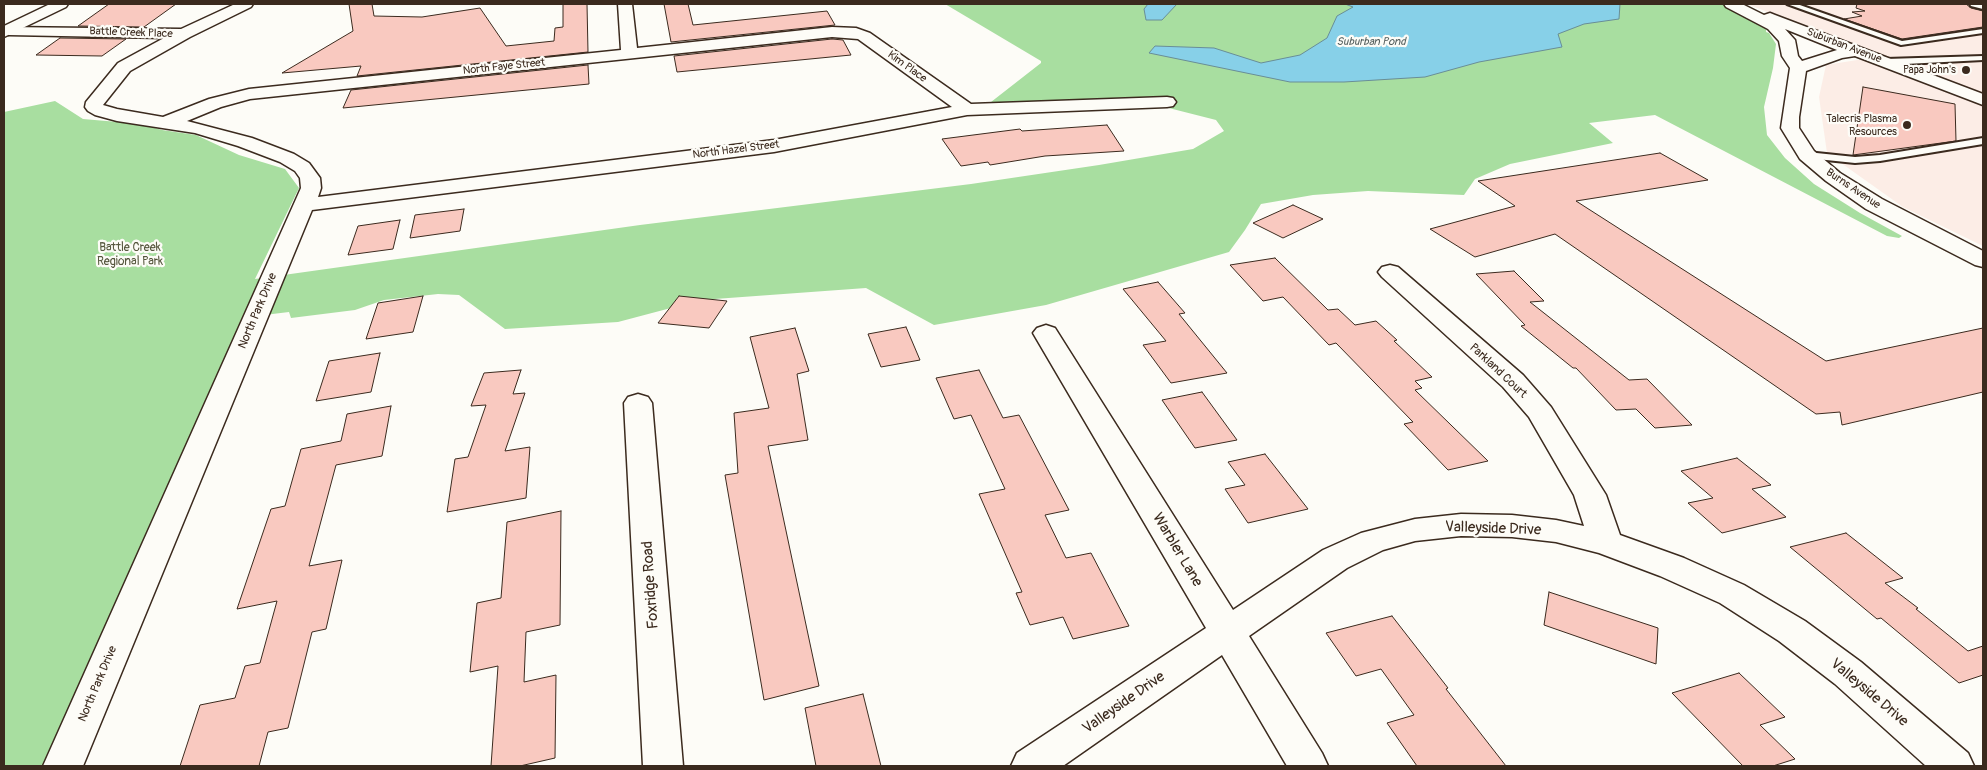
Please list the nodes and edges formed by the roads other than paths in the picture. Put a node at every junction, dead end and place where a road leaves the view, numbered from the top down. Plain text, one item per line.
1 (61, 4) edge
2 (246, 4) edge
3 (626, 4) edge
4 (1732, 4) edge
5 (1791, 4) edge
6 (1974, 4) edge
7 (1983, 7) edge
8 (6, 31) edge
9 (1983, 31) edge
10 (844, 32) joint
11 (184, 34) junction
12 (1857, 51) junction
13 (629, 54) junction
14 (1983, 58) edge
15 (1886, 62) junction
16 (1798, 68) junction
17 (1983, 100) edge
18 (1167, 102) dead end
19 (967, 110) junction
20 (168, 122) junction
21 (1983, 141) edge
22 (1807, 155) junction
23 (304, 205) junction
24 (1983, 260) edge
25 (1390, 272) dead end
26 (1046, 333) dead end
27 (638, 403) dead end
28 (1606, 543) junction
29 (1227, 632) junction
30 (63, 766) edge
31 (663, 766) edge
32 (1031, 766) edge
33 (1308, 766) edge
34 (1954, 766) edge

1 - 8 street
2 - 11 street, Battle Creek Place
3 - 13 street
4 - 12 street, Suburban Avenue
4 - 16 street
5 - 9 lane
6 - 7 lane
8 - 11 street, Battle Creek Place
10 - 13 street, North Faye Street
10 - 19 street, Kim Place
11 - 20 street, North Park Drive
12 - 15 street, Suburban Avenue
12 - 16 street
13 - 20 street, North Faye Street
14 - 15 lane
15 - 17 street, Suburban Avenue
16 - 22 street, Burns Avenue
18 - 19 street, North Hazel Street
19 - 23 street, North Hazel Street
20 - 23 street, North Park Drive
21 - 22 lane
22 - 24 street, Burns Avenue
23 - 30 street, North Park Drive
25 - 28 street, Parkland Court
26 - 29 street, Warbler Lane
27 - 31 street, Foxridge Road
28 - 29 street, Valleyside Drive
28 - 34 street, Valleyside Drive
29 - 32 street, Valleyside Drive
29 - 33 street, Warbler Lane

